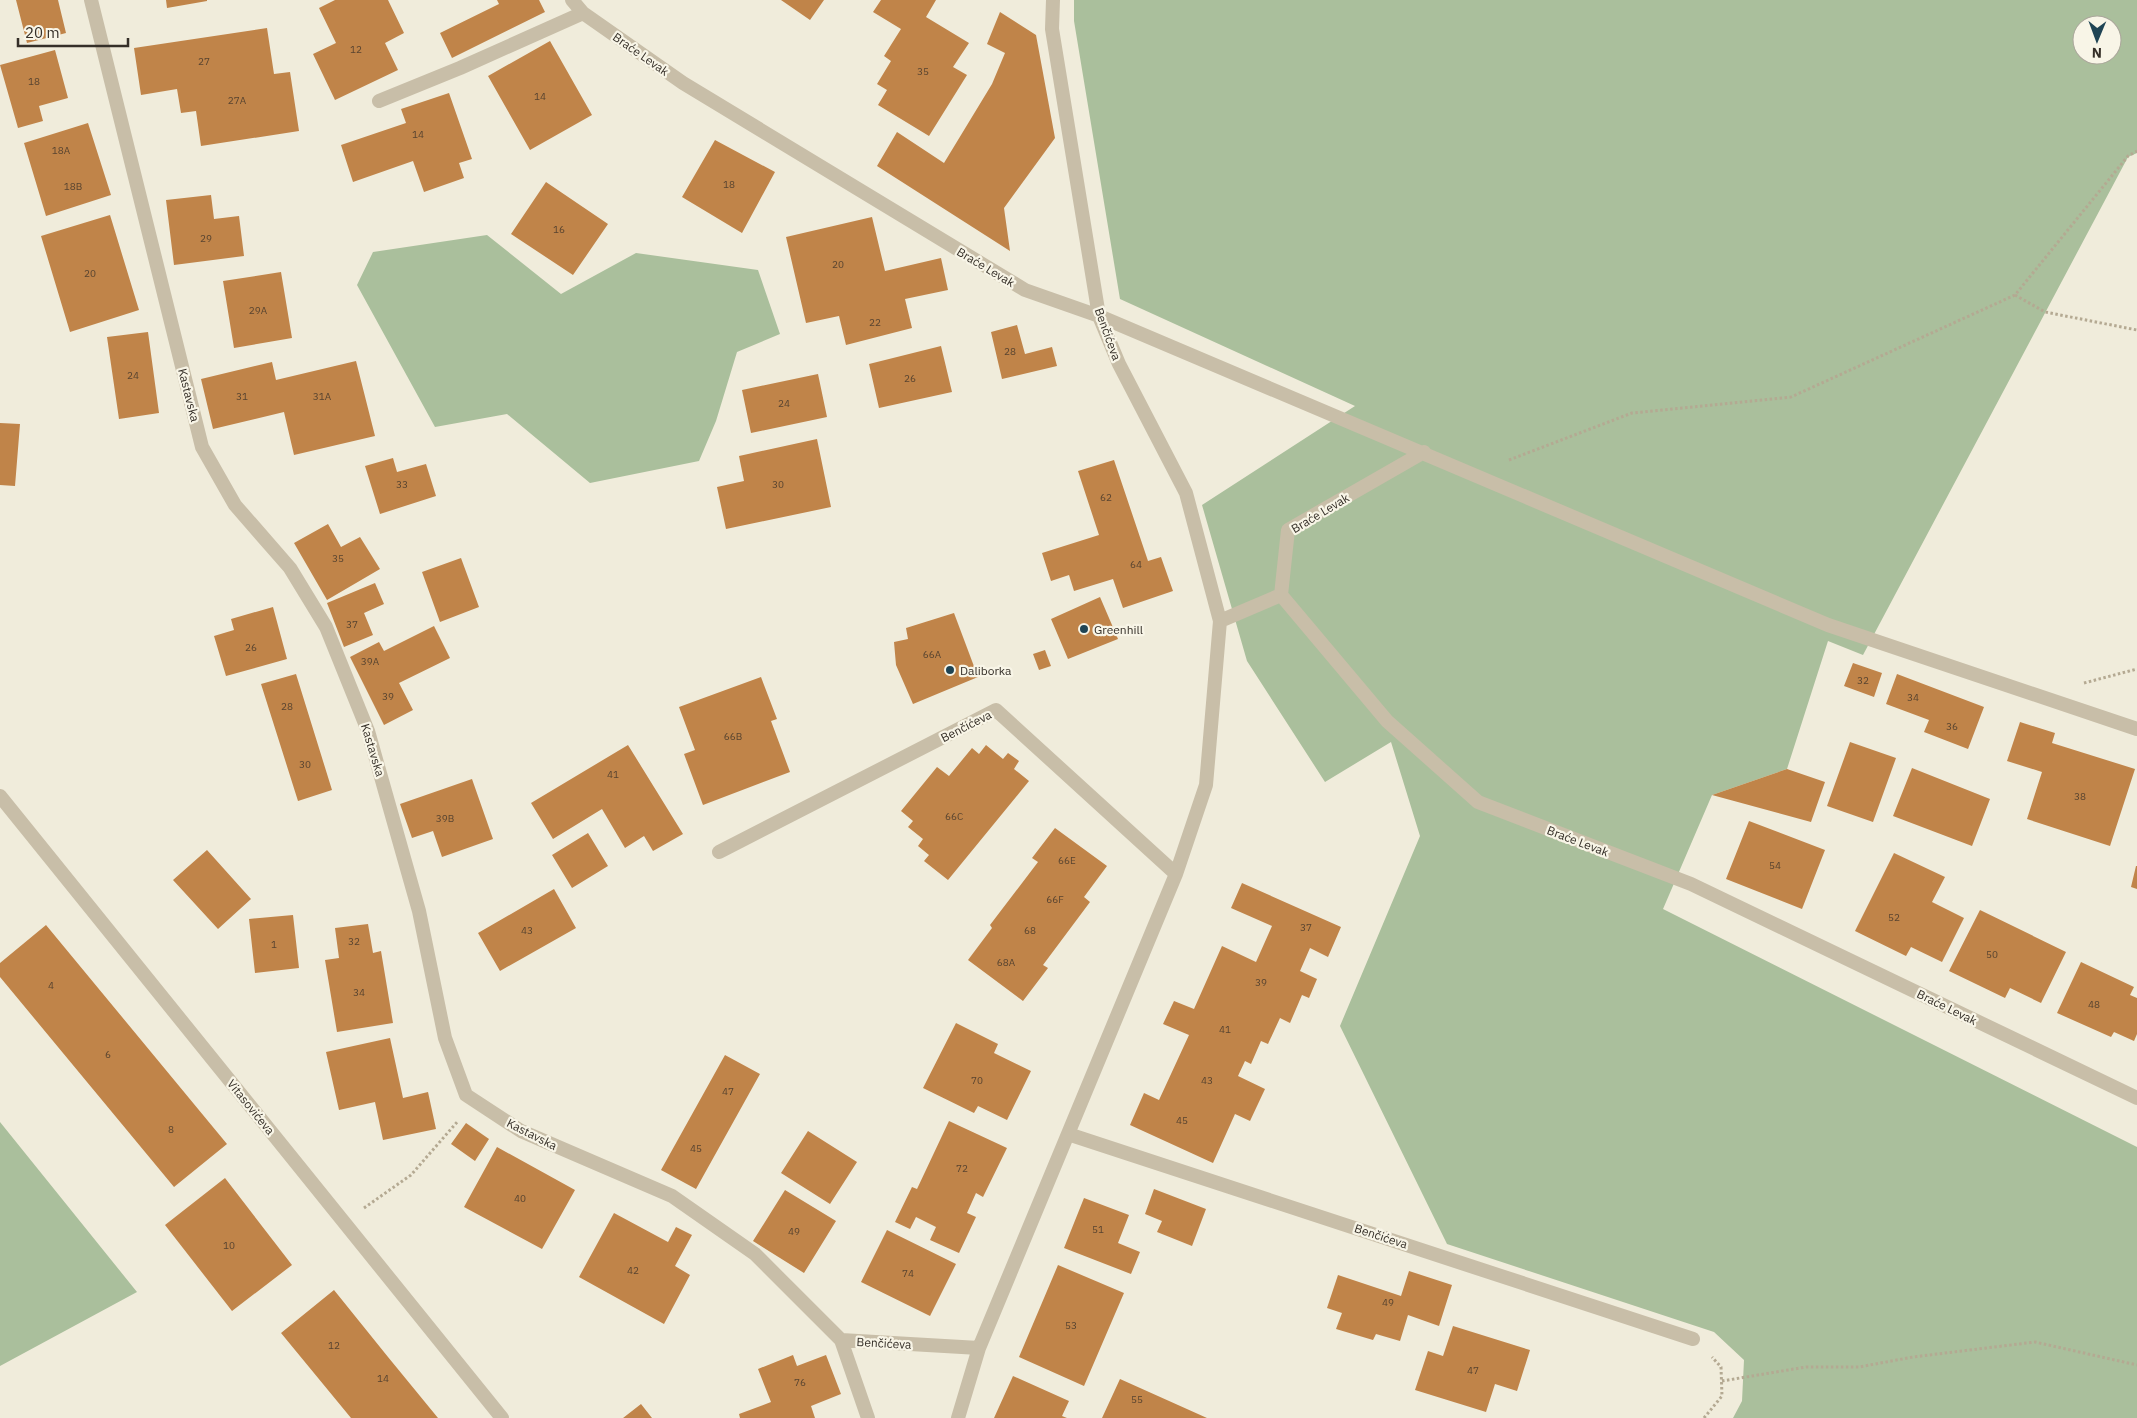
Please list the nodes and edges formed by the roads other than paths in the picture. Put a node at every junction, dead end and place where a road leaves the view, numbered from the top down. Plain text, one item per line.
1 (91, 0) edge
2 (572, 0) edge
3 (1053, 0) edge
4 (583, 13) junction
5 (379, 101) dead end
6 (1099, 316) junction
7 (1424, 452) junction
8 (1281, 595) junction
9 (1220, 622) junction
10 (2137, 729) edge
11 (0, 796) edge
12 (719, 852) dead end
13 (1176, 874) junction
14 (2137, 1098) edge
15 (1068, 1134) junction
16 (1693, 1339) road end
17 (841, 1340) junction
18 (979, 1348) junction
19 (502, 1418) edge
20 (868, 1418) edge
21 (958, 1418) edge

1 - 17 street, Kastavska
2 - 4 street, Braće Levak
3 - 6 street, Benčićeva
4 - 5 street
4 - 6 street, Braće Levak
6 - 7 street, Braće Levak
6 - 9 street, Benčićeva
7 - 8 street, Braće Levak
7 - 10 street, Braće Levak
8 - 9 street
8 - 14 street, Braće Levak
9 - 13 street, Benčićeva
11 - 19 street, Vitasovićeva
12 - 13 street, Benčićeva
13 - 15 street, Benčićeva
15 - 16 street, Benčićeva
15 - 18 street, Benčićeva
17 - 18 street, Benčićeva
17 - 20 street, Benčićeva
18 - 21 street, Benčićeva

